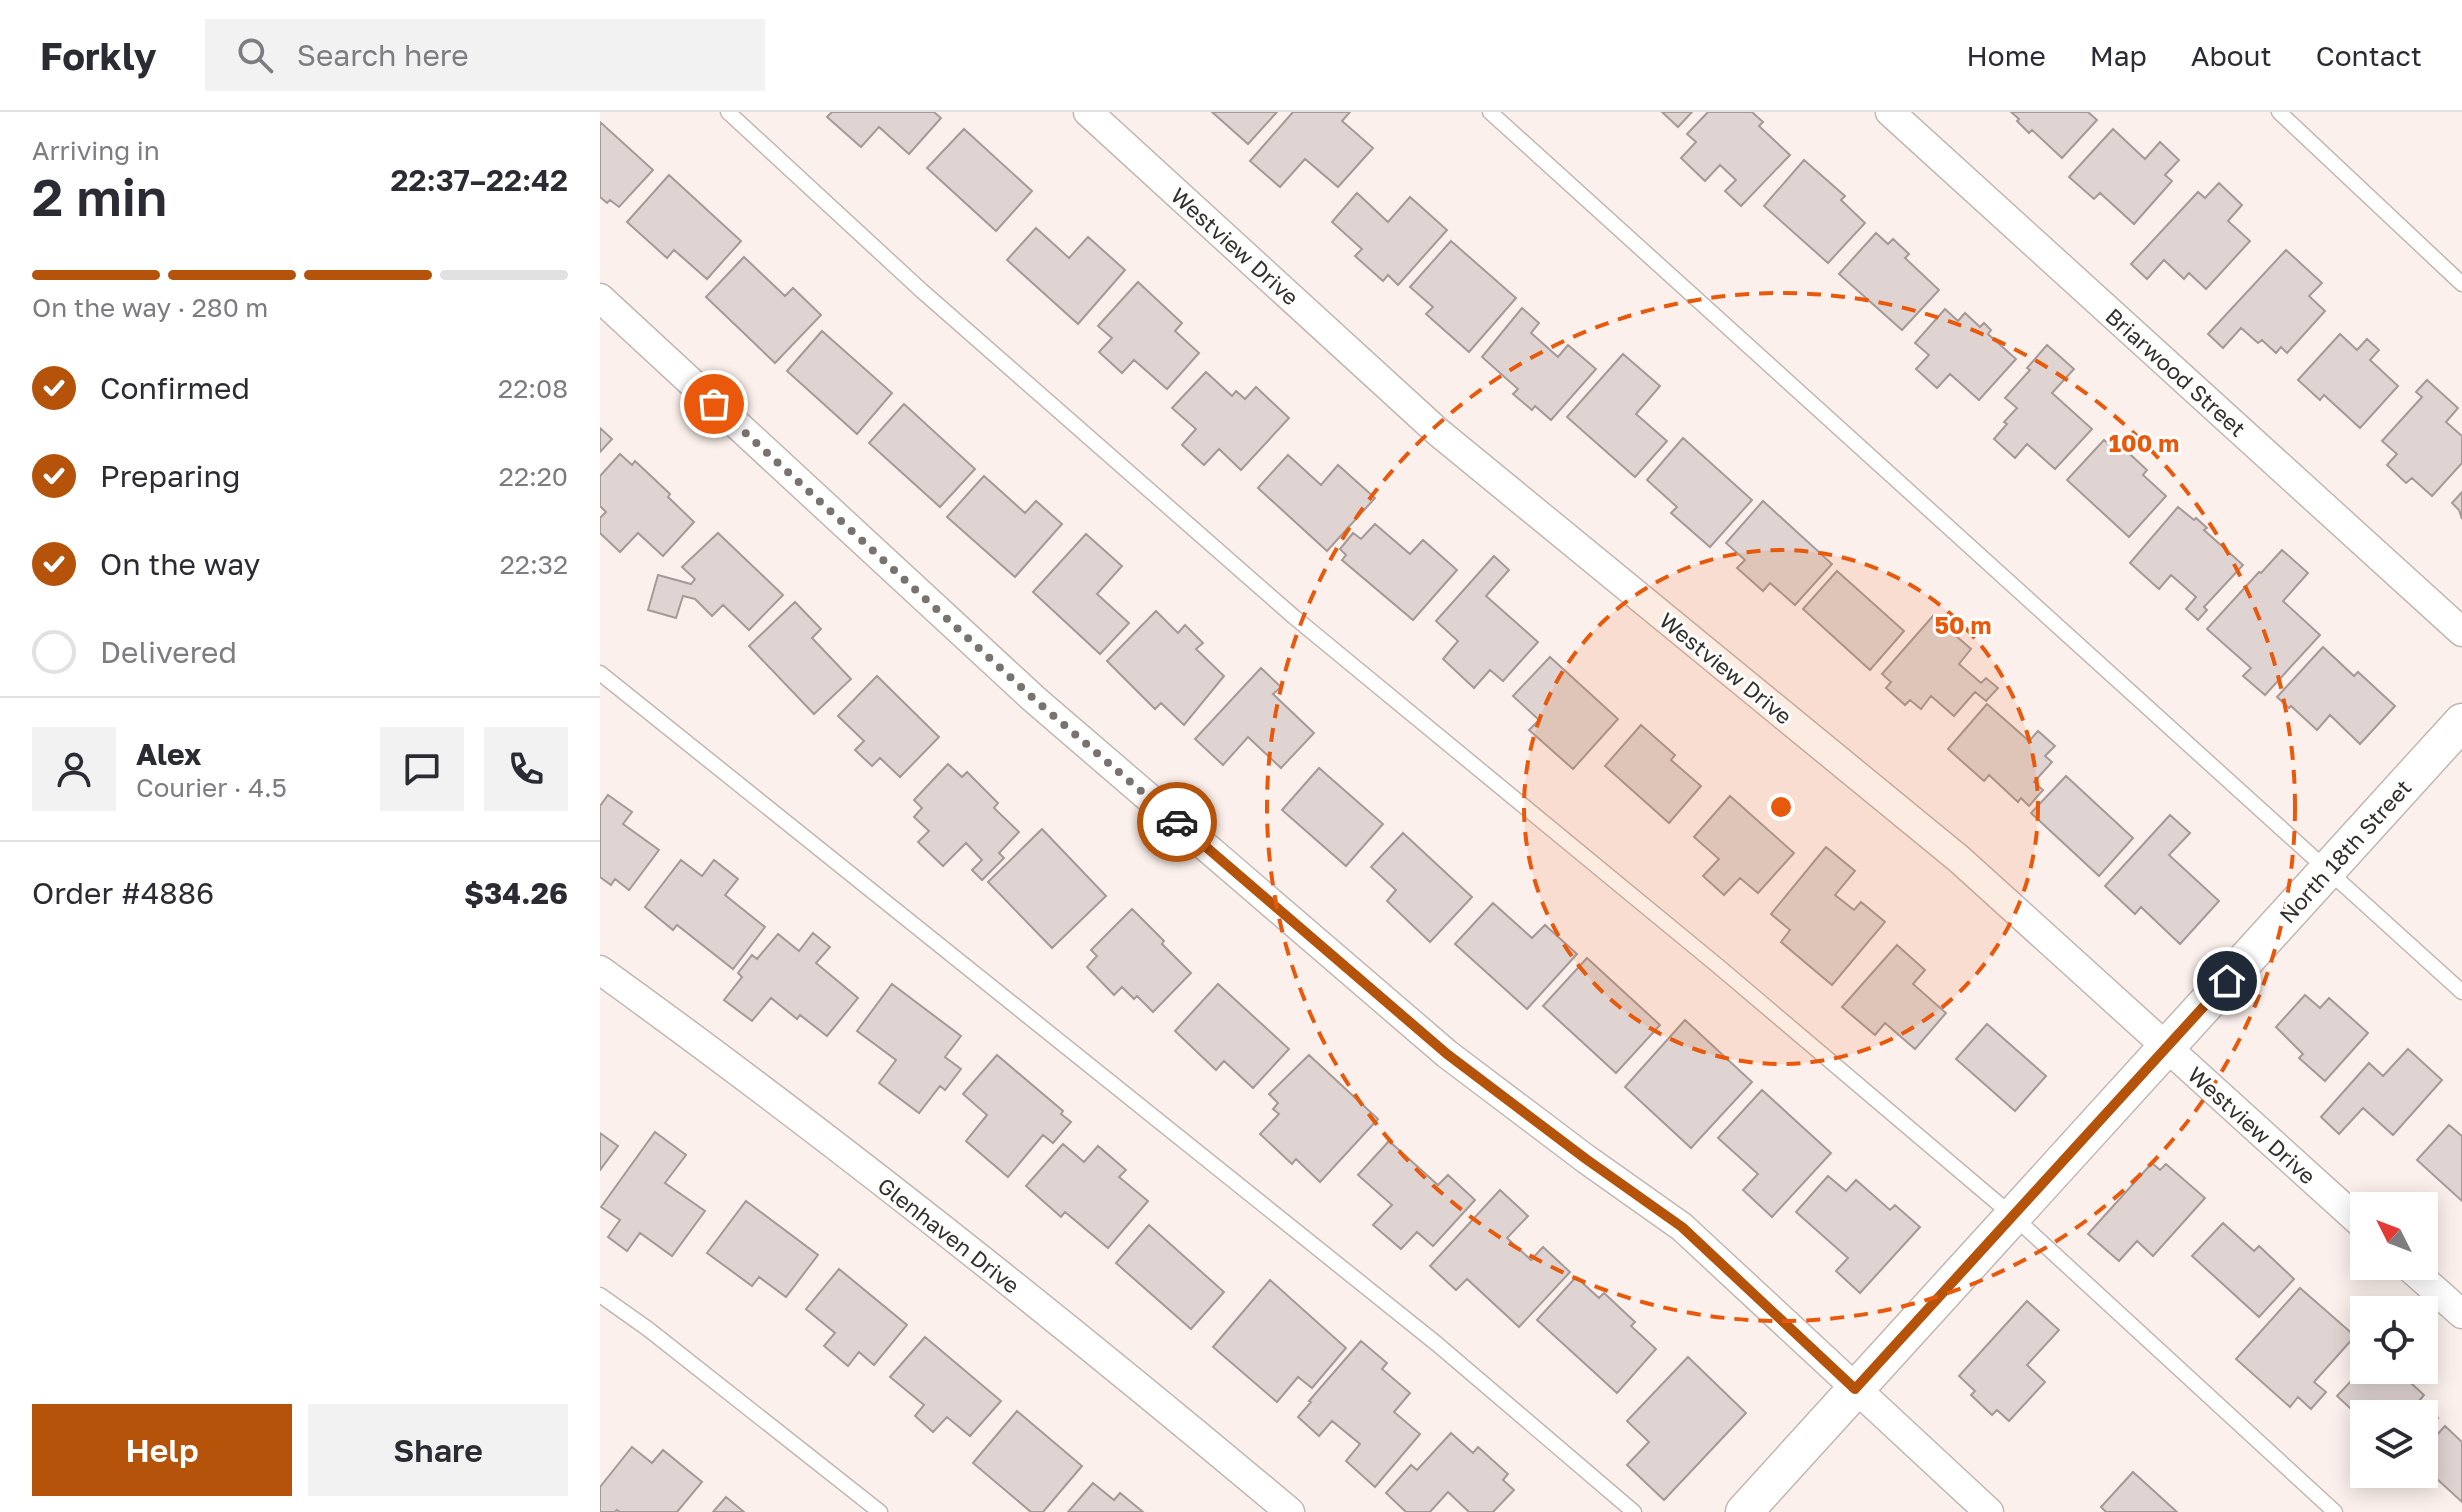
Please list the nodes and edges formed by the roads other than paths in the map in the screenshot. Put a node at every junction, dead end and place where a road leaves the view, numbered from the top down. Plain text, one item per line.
1 (728, 112) edge
2 (1088, 112) edge
3 (1490, 112) edge
4 (1890, 112) edge
5 (2279, 112) edge
6 (2462, 284) edge
7 (600, 298) edge
8 (2462, 632) edge
9 (600, 673) edge
10 (2462, 722) edge
11 (2328, 870) junction
12 (600, 970) edge
13 (2462, 992) edge
14 (2166, 1048) junction
15 (2350, 1213) edge
16 (2013, 1216) junction
17 (2424, 1280) edge
18 (600, 1295) edge
19 (2462, 1314) edge
20 (1855, 1389) junction
21 (880, 1512) edge
22 (1290, 1512) edge
23 (1634, 1512) edge
24 (1744, 1512) edge
25 (1989, 1512) edge
26 (2335, 1512) edge

1 - 16 lane
2 - 14 street, Westview Drive
3 - 11 lane
4 - 8 street, Briarwood Street
5 - 6 lane
7 - 20 street
9 - 23 lane
10 - 11 street, North 18th Street
11 - 13 lane
11 - 14 street, North 18th Street
12 - 22 street, Glenhaven Drive
14 - 15 street, Westview Drive
14 - 16 street, North 18th Street
16 - 20 street, North 18th Street
16 - 26 lane
17 - 19 street
18 - 21 lane
20 - 24 street, North 18th Street
20 - 25 street

